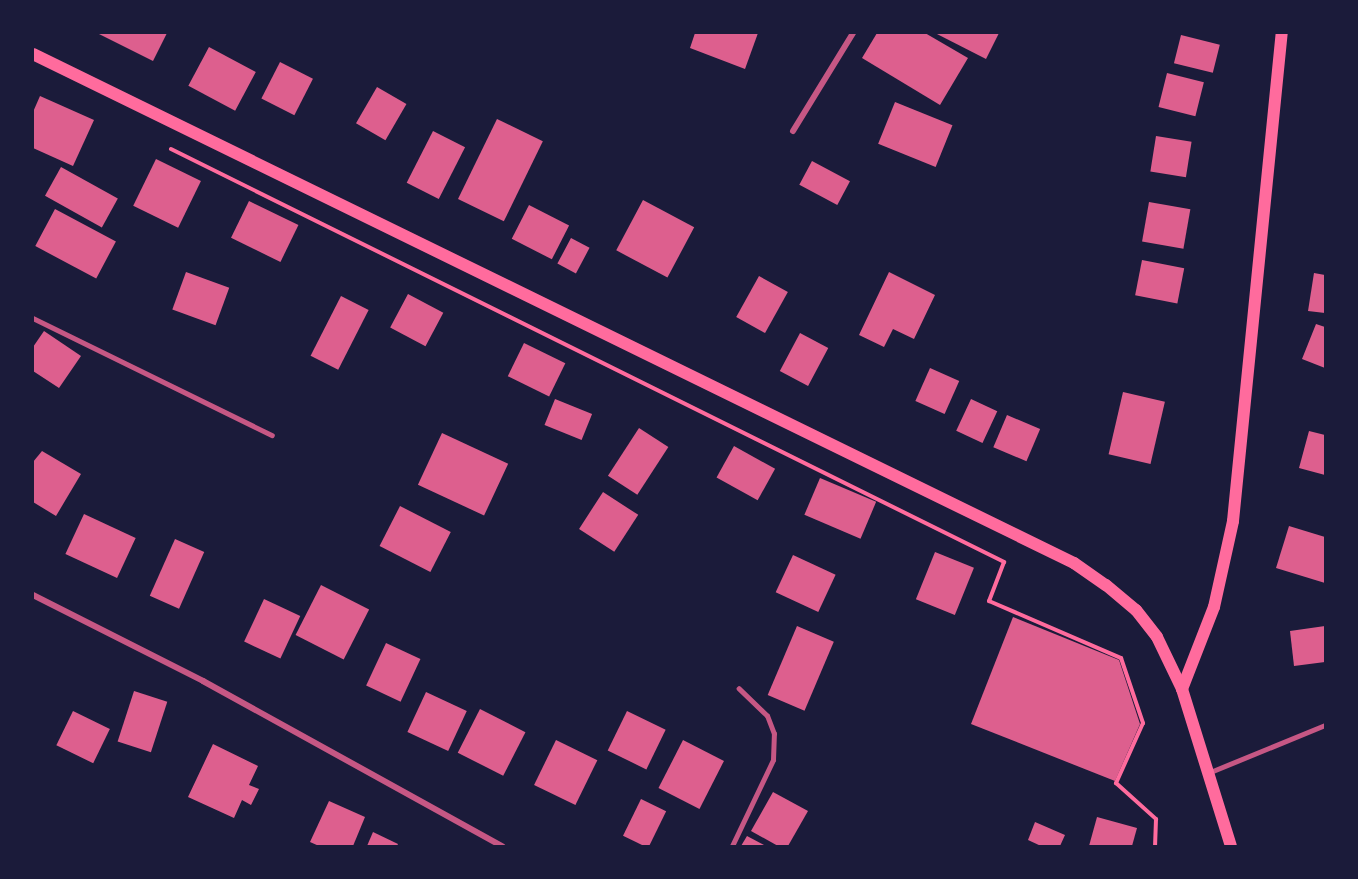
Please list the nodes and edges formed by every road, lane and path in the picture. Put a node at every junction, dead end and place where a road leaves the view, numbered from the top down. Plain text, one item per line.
1 (854, 33) edge
2 (1282, 33) edge
3 (33, 54) edge
4 (794, 131) dead end
5 (161, 144) dead end
6 (33, 318) edge
7 (272, 435) dead end
8 (33, 595) edge
9 (739, 689) dead end
10 (1182, 689) junction
11 (1325, 725) edge
12 (1208, 774) junction
13 (502, 846) edge
14 (732, 846) edge
15 (1155, 846) edge
16 (1231, 846) edge

1 - 4 street
2 - 10 main road
3 - 10 main road
5 - 15 path
6 - 7 lane
8 - 13 street
9 - 14 lane
10 - 12 main road
11 - 12 lane
12 - 16 main road

